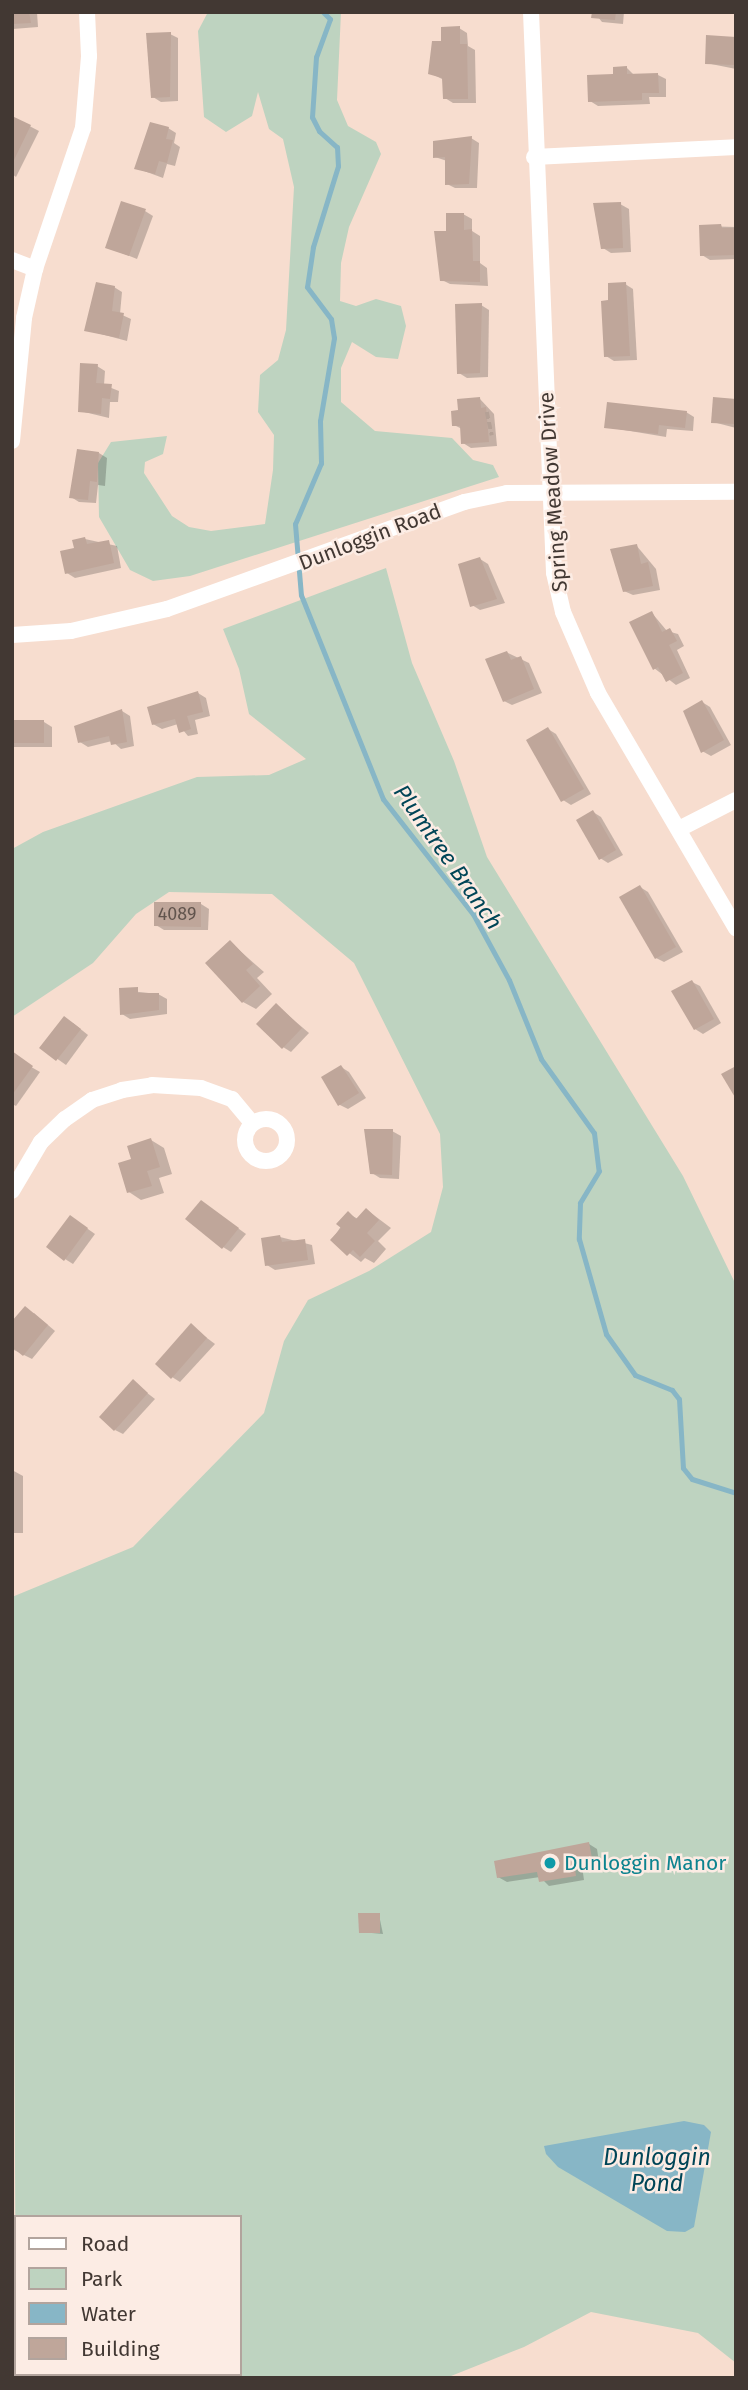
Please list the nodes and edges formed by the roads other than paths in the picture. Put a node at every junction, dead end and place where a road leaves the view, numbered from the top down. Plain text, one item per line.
1 (87, 12) edge
2 (531, 12) edge
3 (736, 147) edge
4 (534, 157) junction
5 (12, 260) edge
6 (35, 269) junction
7 (12, 441) edge
8 (549, 490) junction
9 (736, 492) edge
10 (12, 635) edge
11 (736, 800) edge
12 (679, 829) junction
13 (736, 928) edge
14 (253, 1123) dead end
15 (12, 1191) edge

1 - 6 street
2 - 4 street, Spring Meadow Drive
3 - 4 street
4 - 8 street, Spring Meadow Drive
5 - 6 street
6 - 7 street
8 - 9 street, Dunloggin Road
8 - 10 street, Dunloggin Road
8 - 12 street, Spring Meadow Drive
11 - 12 street
12 - 13 street, Spring Meadow Drive
14 - 15 street

